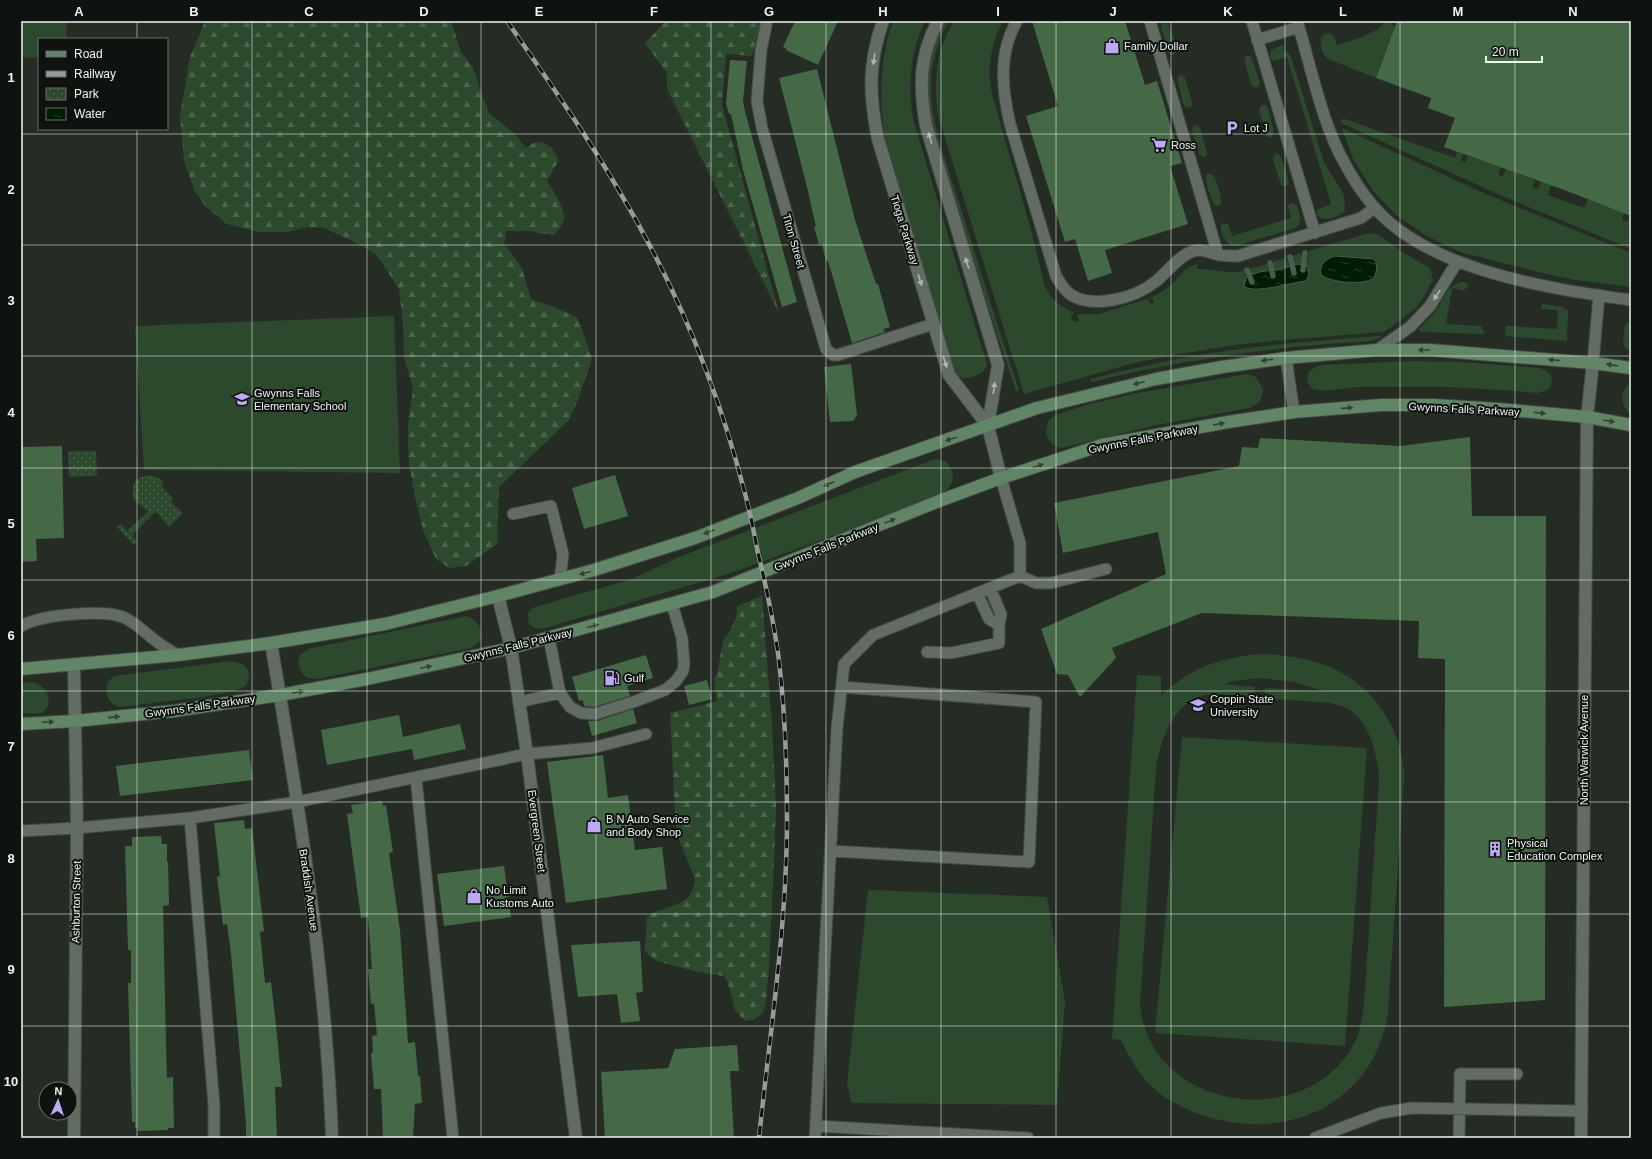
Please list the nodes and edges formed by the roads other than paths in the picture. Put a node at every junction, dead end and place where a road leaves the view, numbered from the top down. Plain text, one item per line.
1 (767, 21) edge
2 (884, 21) edge
3 (938, 21) edge
4 (1017, 21) edge
5 (1150, 21) edge
6 (1252, 21) edge
7 (1298, 24) edge
8 (1257, 40) junction
9 (1374, 208) junction
10 (1315, 233) junction
11 (1218, 255) junction
12 (1457, 262) junction
13 (1599, 295) junction
14 (1631, 300) edge
15 (933, 324) junction
16 (1376, 350) junction
17 (1286, 358) junction
18 (1593, 363) junction
19 (1631, 368) edge
20 (1294, 412) junction
21 (1587, 418) junction
22 (1631, 425) edge
23 (988, 426) junction
24 (1001, 478) junction
25 (513, 514) dead end
26 (1106, 569) dead end
27 (1020, 576) junction
28 (560, 580) junction
29 (990, 588) junction
30 (977, 593) junction
31 (498, 596) junction
32 (672, 604) junction
33 (998, 625) junction
34 (21, 626) edge
35 (549, 638) junction
36 (271, 644) junction
37 (511, 648) junction
38 (927, 652) dead end
39 (178, 656) junction
40 (74, 666) junction
41 (21, 669) edge
42 (842, 687) junction
43 (560, 693) junction
44 (280, 695) junction
45 (519, 702) junction
46 (75, 721) junction
47 (21, 724) edge
48 (646, 734) dead end
49 (527, 754) junction
50 (416, 778) junction
51 (297, 802) junction
52 (190, 818) junction
53 (77, 828) junction
54 (21, 831) edge
55 (831, 851) junction
56 (1517, 1074) dead end
57 (1460, 1108) junction
58 (1582, 1111) junction
59 (816, 1126) junction
60 (74, 1138) edge
61 (214, 1138) edge
62 (332, 1138) edge
63 (453, 1138) edge
64 (576, 1138) edge
65 (815, 1138) edge
66 (1028, 1138) edge
67 (1314, 1138) edge
68 (1460, 1138) edge
69 (1582, 1138) edge

1 - 15 lane, Titon Street
2 -> 15 street, Tioga Parkway
23 -> 3 street, Tioga Parkway
4 - 11 lane
5 - 11 lane
6 - 8 lane
7 - 8 lane
7 - 9 lane
8 - 10 lane
9 - 10 lane
9 - 12 lane
10 - 11 lane
12 - 13 lane
12 -> 16 lane
13 - 14 lane
13 - 18 lane
15 -> 23 street, Tioga Parkway
16 - 17 main road
18 -> 16 main road
17 - 20 lane
17 -> 23 main road
19 -> 18 main road
18 - 21 street, North Warwick Avenue
20 -> 21 main road, Gwynns Falls Parkway
24 -> 20 main road, Gwynns Falls Parkway
21 -> 22 main road, Gwynns Falls Parkway
21 - 58 street, North Warwick Avenue
23 - 24 street, Tioga Parkway
23 -> 28 main road
24 - 27 lane
32 -> 24 main road, Gwynns Falls Parkway
25 - 28 lane
26 - 27 lane
27 - 29 lane
28 - 31 main road
29 - 30 lane
29 - 33 lane
30 - 33 lane
30 - 42 lane
31 - 36 main road
31 - 37 street, Evergreen Street
35 -> 32 main road, Gwynns Falls Parkway
32 - 43 lane
33 - 38 lane
34 - 39 lane
35 - 37 main road, Gwynns Falls Parkway
35 - 43 lane
36 - 39 main road
36 - 44 street, Braddish Avenue
44 -> 37 main road, Gwynns Falls Parkway
37 - 45 street, Evergreen Street
39 - 40 main road
40 - 41 main road
40 - 46 street, Ashburton Street
42 - 55 lane
42 - 55 lane
43 - 45 lane
46 -> 44 main road, Gwynns Falls Parkway
44 - 51 street, Braddish Avenue
45 - 49 street, Evergreen Street
47 -> 46 main road, Gwynns Falls Parkway
46 - 53 street, Ashburton Street
48 - 49 lane
49 - 50 lane
49 - 64 street, Evergreen Street
50 - 51 lane
50 - 63 lane
51 - 52 lane
51 - 62 street, Braddish Avenue
52 - 53 lane
52 - 61 lane
53 - 54 lane
53 - 60 street, Ashburton Street
55 - 59 lane
56 - 57 lane
57 - 58 lane
57 - 67 lane
57 - 68 lane
58 - 69 street, North Warwick Avenue
59 - 65 lane
59 - 66 lane

